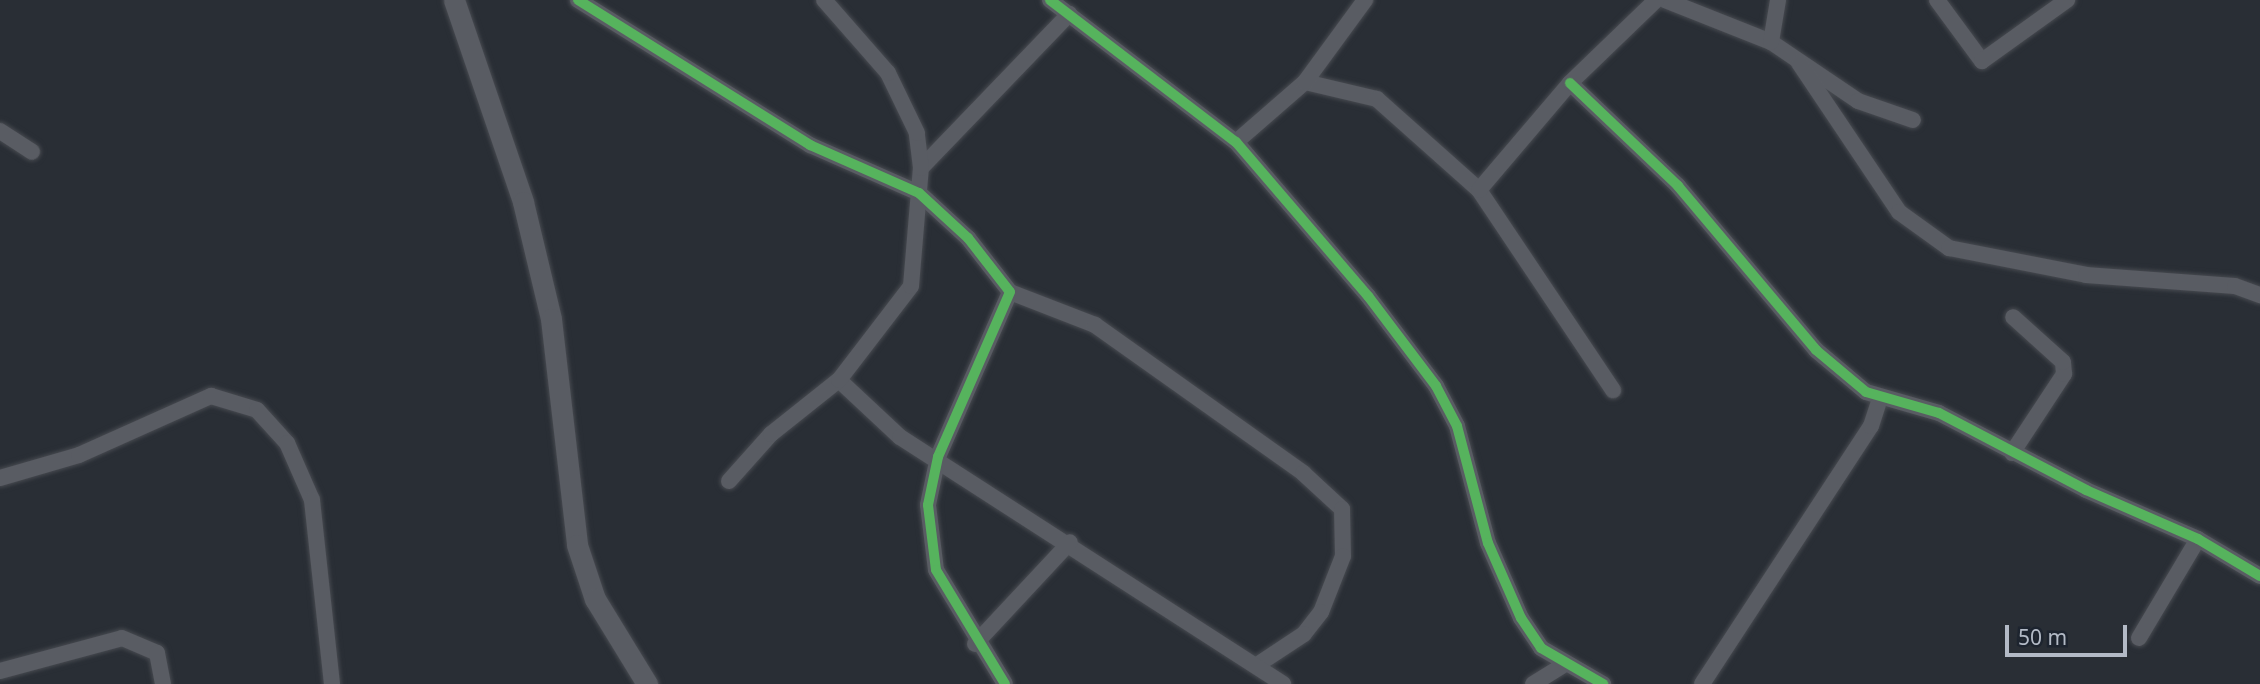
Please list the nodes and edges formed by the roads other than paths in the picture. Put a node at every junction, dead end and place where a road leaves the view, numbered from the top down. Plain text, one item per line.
1 (454, 0) edge
2 (578, 0) edge
3 (824, 0) edge
4 (1050, 0) edge
5 (1365, 0) edge
6 (1656, 0) edge
7 (1665, 0) edge
8 (1778, 0) edge
9 (1937, 0) edge
10 (2067, 0) edge
11 (1069, 14) junction
12 (1771, 42) junction
13 (1799, 63) junction
14 (1305, 82) junction
15 (1570, 83) junction
16 (1913, 120) dead end
17 (0, 131) edge
18 (1237, 142) junction
19 (32, 152) dead end
20 (921, 168) junction
21 (1479, 190) junction
22 (919, 193) junction
23 (1010, 292) junction
24 (2260, 295) edge
25 (2013, 317) dead end
26 (839, 380) junction
27 (1613, 390) dead end
28 (1880, 399) junction
29 (2012, 453) junction
30 (938, 457) junction
31 (0, 478) edge
32 (729, 481) dead end
33 (2198, 539) junction
34 (1070, 542) junction
35 (2260, 576) edge
36 (2139, 638) dead end
37 (975, 644) junction
38 (1257, 665) junction
39 (1564, 665) junction
40 (0, 671) edge
41 (163, 684) edge
42 (332, 684) edge
43 (647, 684) edge
44 (1005, 684) edge
45 (1283, 684) edge
46 (1533, 684) edge
47 (1603, 684) edge
48 (1702, 684) edge

1 - 43 street
2 - 22 street
3 - 20 street
4 - 11 street
5 - 14 street
6 - 15 street
7 - 12 street
8 - 12 street
9 - 10 street
11 - 18 street
11 - 20 street
12 - 13 street
13 - 16 street
13 - 24 street
14 - 18 street
14 - 21 street
15 - 21 street
15 - 28 street
17 - 19 street
18 - 39 street
20 - 22 street
21 - 27 street
22 - 23 street
22 - 26 street
23 - 30 street
23 - 38 street
25 - 29 street
26 - 30 street
26 - 32 street
28 - 29 street
28 - 48 street
29 - 33 street
30 - 34 street
30 - 37 street
31 - 42 street
33 - 35 street
33 - 36 street
34 - 37 street
34 - 38 street
37 - 44 street
38 - 45 street
39 - 46 street
39 - 47 street
40 - 41 street

